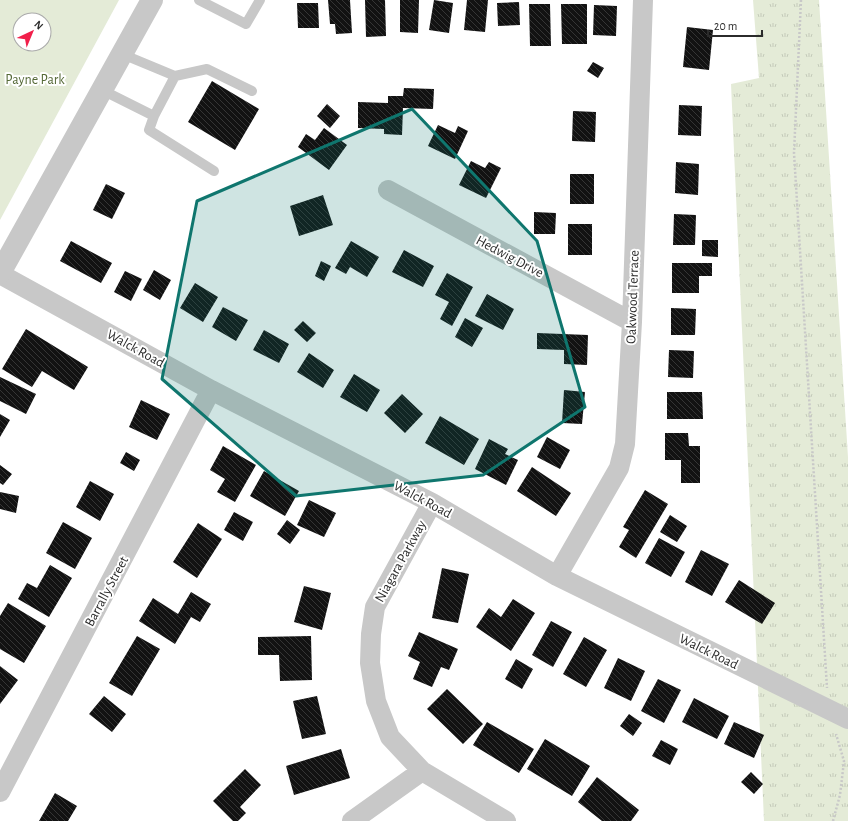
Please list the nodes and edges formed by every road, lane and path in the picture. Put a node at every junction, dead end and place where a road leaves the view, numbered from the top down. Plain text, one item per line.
1 (152, 0) edge
2 (199, 0) edge
3 (260, 0) edge
4 (643, 0) edge
5 (801, 0) edge
6 (122, 54) junction
7 (175, 76) junction
8 (102, 90) junction
9 (252, 90) dead end
10 (154, 116) junction
11 (214, 170) dead end
12 (388, 190) dead end
13 (0, 274) edge
14 (632, 322) junction
15 (212, 390) junction
16 (432, 503) junction
17 (557, 576) junction
18 (828, 709) junction
19 (848, 719) edge
20 (422, 771) junction
21 (0, 792) edge
22 (352, 821) edge
23 (506, 821) edge
24 (833, 821) edge

1 - 6 street
2 - 3 lane
4 - 14 street, Oakwood Terrace
5 - 18 path
6 - 7 lane
6 - 8 street
7 - 9 lane
7 - 10 lane
8 - 10 lane
8 - 13 street
10 - 11 lane
12 - 14 street, Hedwig Drive
13 - 15 street, Walck Road
14 - 17 street, Oakwood Terrace
15 - 16 street, Walck Road
15 - 21 street, Barrally Street
16 - 17 street, Walck Road
16 - 20 street, Niagara Parkway
17 - 18 street, Walck Road
18 - 19 street, Walck Road
18 - 24 path
20 - 22 street
20 - 23 street, Niagara Parkway

